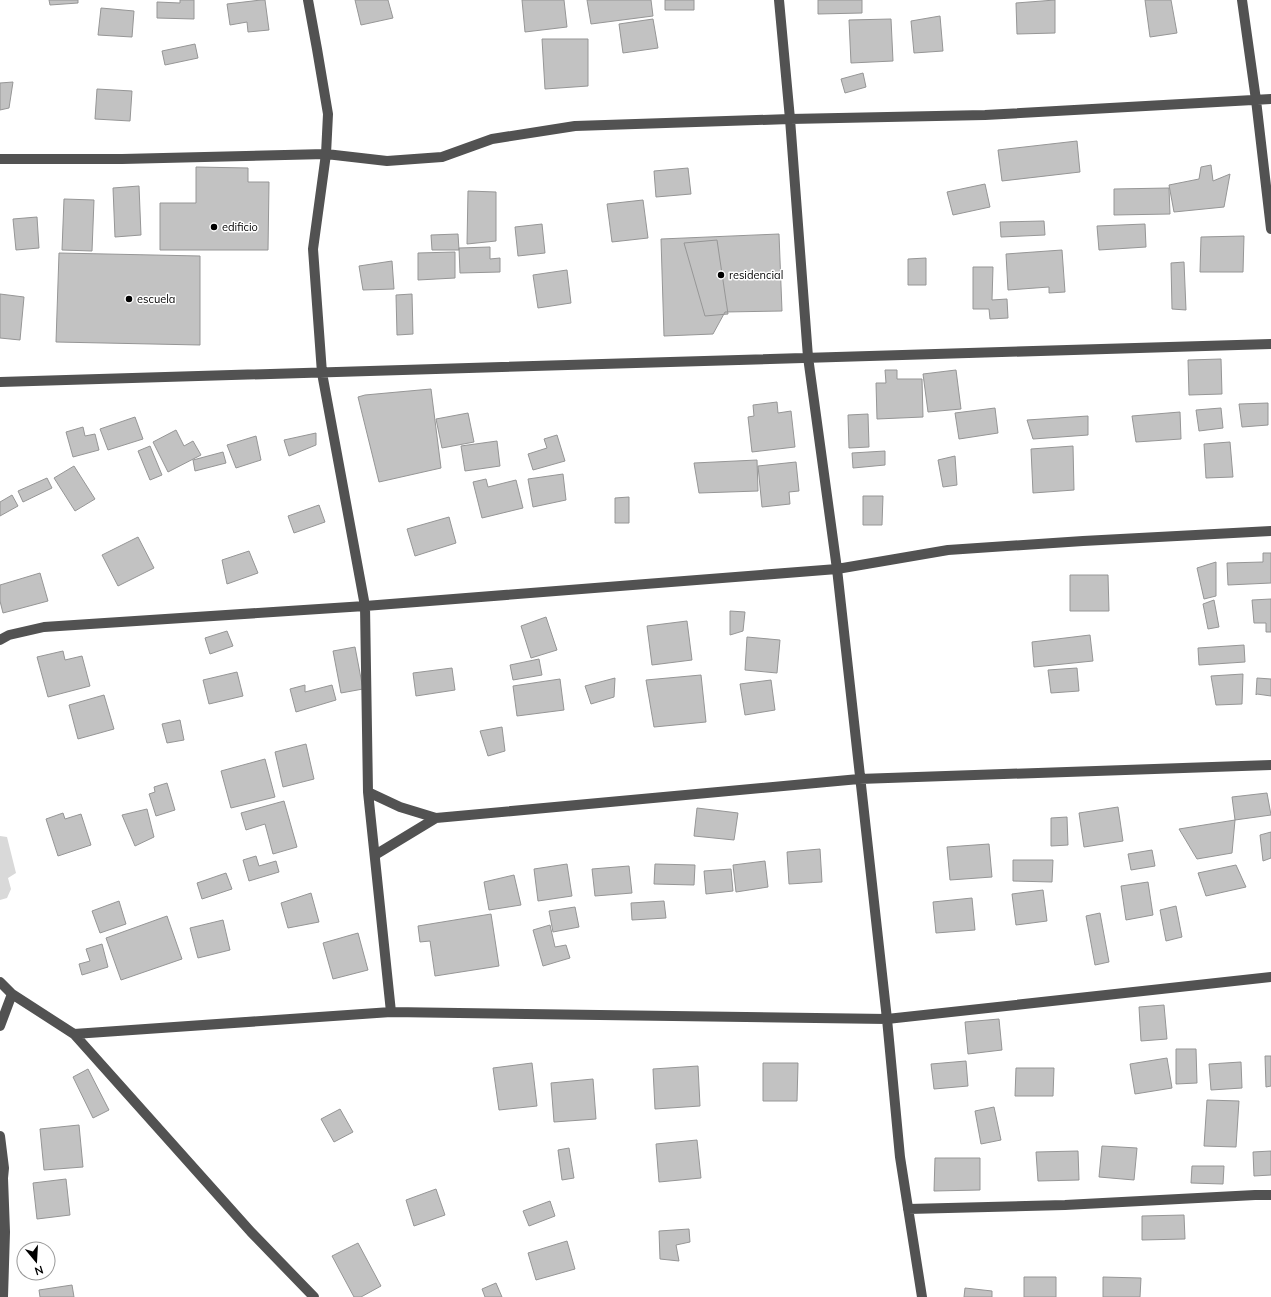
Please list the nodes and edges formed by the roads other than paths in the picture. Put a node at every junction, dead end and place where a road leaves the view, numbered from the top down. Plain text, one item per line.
1 (308, 0) edge
2 (779, 0) edge
3 (1242, 0) edge
4 (1271, 99) edge
5 (1256, 100) junction
6 (790, 119) junction
7 (326, 154) junction
8 (0, 159) edge
9 (1271, 229) edge
10 (1271, 344) edge
11 (808, 357) junction
12 (322, 374) junction
13 (0, 382) edge
14 (1271, 531) edge
15 (837, 569) junction
16 (365, 606) junction
17 (0, 640) edge
18 (1271, 765) edge
19 (859, 779) junction
20 (368, 792) junction
21 (436, 818) junction
22 (375, 855) junction
23 (1271, 977) edge
24 (0, 982) edge
25 (12, 994) junction
26 (391, 1012) junction
27 (887, 1019) junction
28 (0, 1026) edge
29 (74, 1034) junction
30 (0, 1136) edge
31 (1271, 1195) edge
32 (908, 1209) junction
33 (2, 1278) edge
34 (3, 1297) edge
35 (314, 1297) edge
36 (922, 1297) edge

1 - 7 street
2 - 6 street
3 - 5 street
4 - 5 street
5 - 6 street
5 - 9 street
6 - 7 street
6 - 11 street
7 - 8 street
7 - 12 street
10 - 11 street
11 - 12 street
11 - 15 street
12 - 13 street
12 - 16 street
14 - 15 street
15 - 16 street
15 - 19 street
16 - 17 street
16 - 20 street
18 - 19 street
19 - 21 street
19 - 27 street
20 - 21 street
20 - 22 street
21 - 22 street
22 - 26 street
23 - 27 street
24 - 25 street
25 - 28 street
25 - 29 street
26 - 27 street
26 - 29 street
27 - 32 street
29 - 35 street
30 - 33 street
31 - 32 street
32 - 36 street
33 - 34 street

